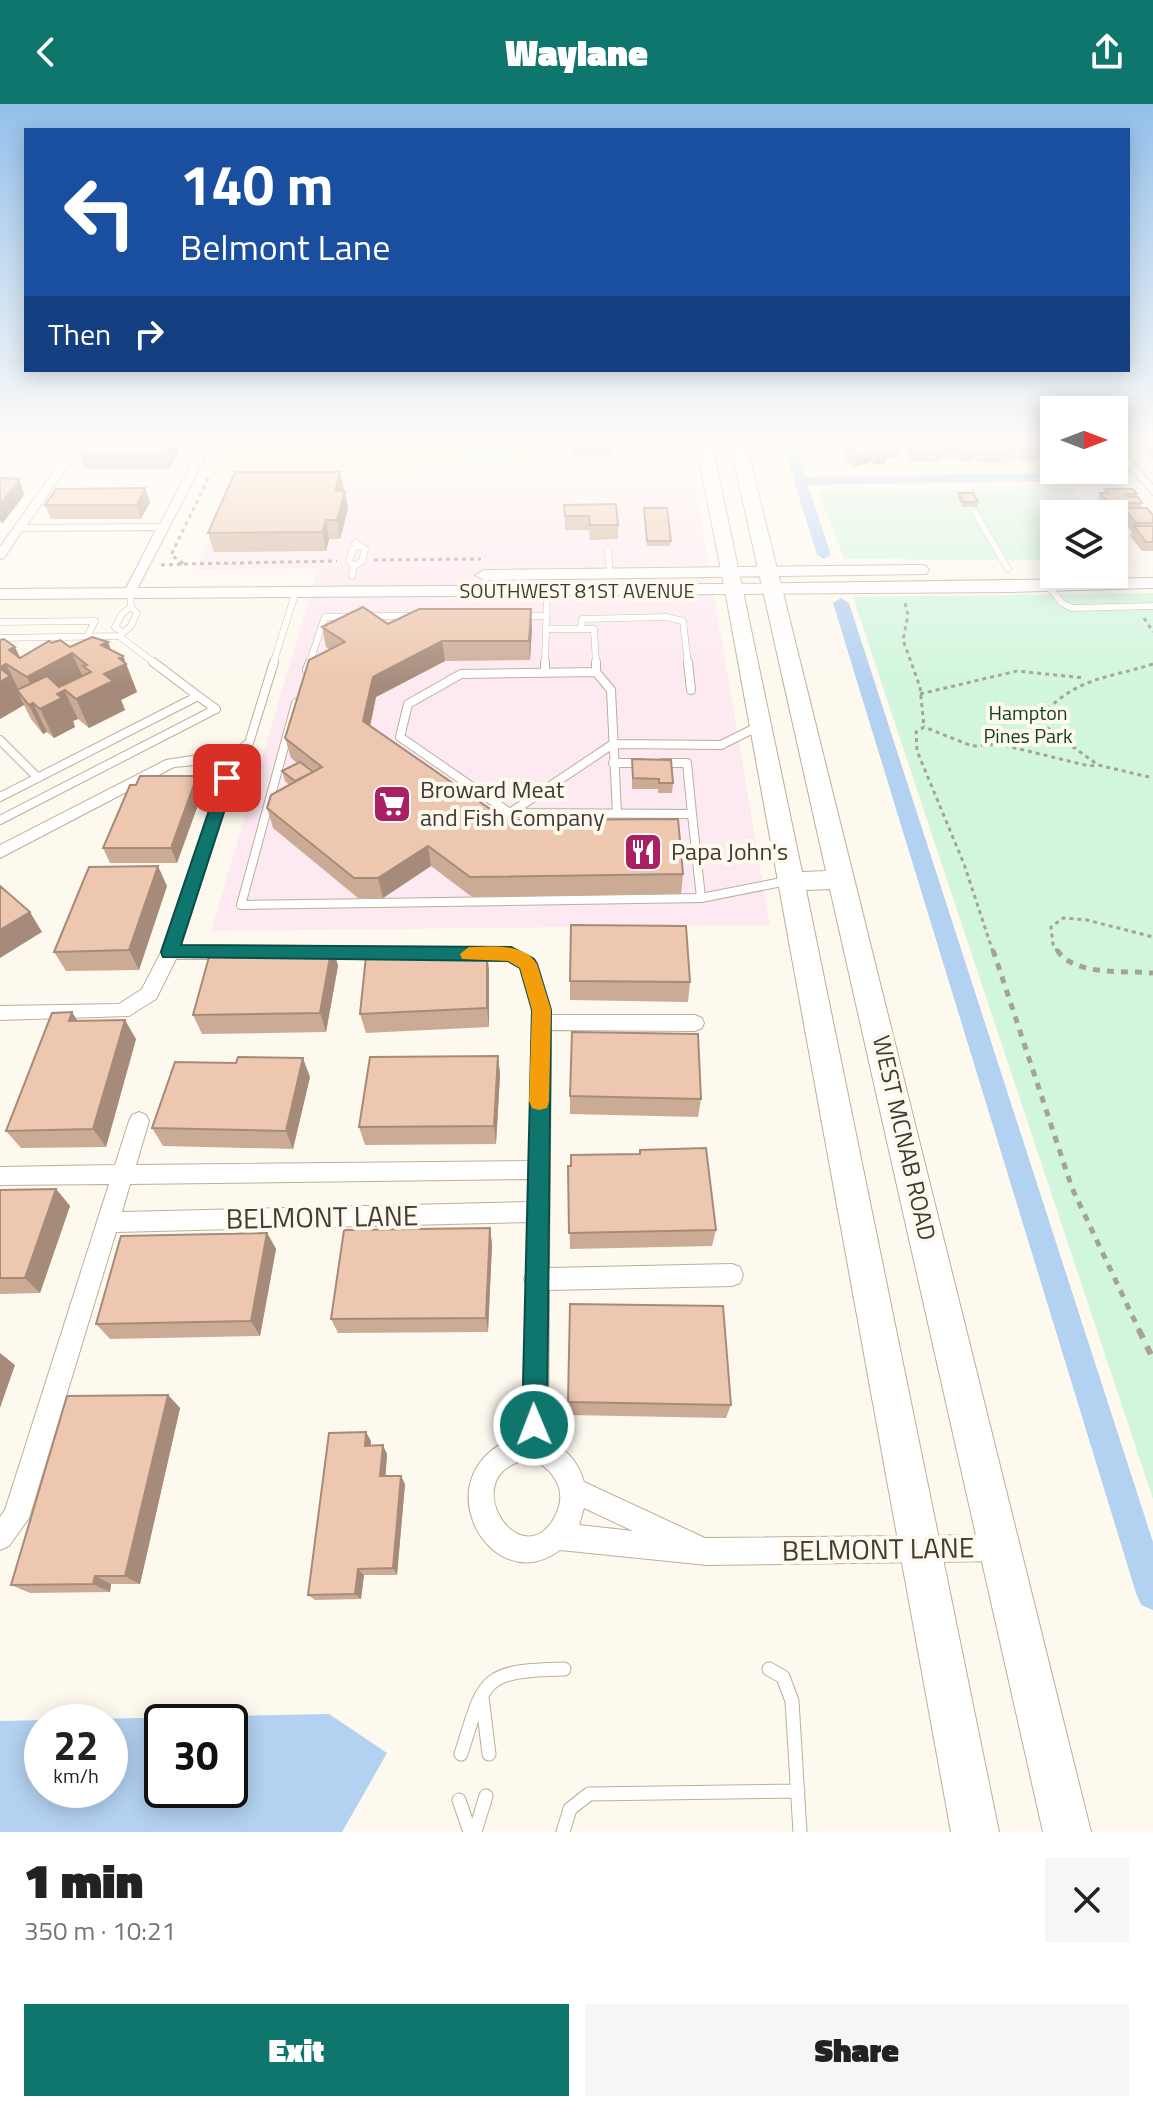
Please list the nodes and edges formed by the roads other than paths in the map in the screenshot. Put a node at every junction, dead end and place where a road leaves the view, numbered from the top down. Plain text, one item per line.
1 (21, 525) edge
2 (721, 525) edge
3 (757, 525) edge
4 (982, 525) edge
5 (163, 527) joint
6 (19, 528) junction
7 (608, 550) dead end
8 (0, 555) edge
9 (354, 566) junction
10 (1153, 567) edge
11 (1128, 568) edge
12 (1008, 569) junction
13 (610, 573) junction
14 (1040, 575) edge
15 (1040, 577) edge
16 (0, 580) edge
17 (733, 581) junction
18 (771, 581) junction
19 (1128, 582) edge
20 (1153, 583) edge
21 (1056, 588) edge
22 (296, 591) junction
23 (547, 592) junction
24 (133, 593) junction
25 (0, 594) edge
26 (1153, 606) edge
27 (420, 616) edge
28 (515, 616) edge
29 (547, 616) junction
30 (0, 622) edge
31 (546, 629) junction
32 (581, 629) junction
33 (120, 634) junction
34 (87, 637) junction
35 (0, 638) edge
36 (545, 672) junction
37 (596, 672) junction
38 (302, 685) edge
39 (691, 690) dead end
40 (198, 696) junction
41 (297, 699) edge
42 (761, 725) junction
43 (0, 740) edge
44 (613, 744) junction
45 (222, 763) junction
46 (613, 763) junction
47 (38, 778) junction
48 (0, 797) edge
49 (510, 813) junction
50 (617, 814) junction
51 (692, 814) junction
52 (0, 820) edge
53 (0, 852) edge
54 (842, 880) junction
55 (791, 881) junction
56 (701, 898) junction
57 (170, 952) junction
58 (1, 1015) edge
59 (541, 1022) junction
60 (695, 1023) dead end
61 (139, 1121) dead end
62 (538, 1170) junction
63 (122, 1175) junction
64 (0, 1176) edge
65 (537, 1212) junction
66 (107, 1222) junction
67 (732, 1275) dead end
68 (535, 1279) junction
69 (535, 1446) junction
70 (573, 1490) junction
71 (557, 1536) junction
72 (0, 1537) edge
73 (1001, 1548) junction
74 (918, 1549) junction
75 (707, 1552) junction
76 (564, 1669) dead end
77 (769, 1669) dead end
78 (482, 1693) junction
79 (461, 1754) dead end
80 (489, 1754) dead end
81 (798, 1791) junction
82 (486, 1796) dead end
83 (459, 1800) dead end
84 (472, 1832) edge
85 (563, 1832) edge
86 (800, 1832) edge
87 (975, 1832) edge
88 (1067, 1832) edge

1 - 6 street
2 - 17 main road
3 - 18 main road, WEST MCNAB ROAD
4 - 12 lane
5 - 6 street
5 - 24 street
6 - 8 street
7 - 13 lane
9 - 9 lane
9 - 13 street, SOUTHWEST 81ST AVENUE
9 - 24 street, SOUTHWEST 81ST AVENUE
10 - 11 street
12 - 14 street, SOUTHWEST 81ST AVENUE
12 - 18 street, SOUTHWEST 81ST AVENUE
13 - 17 street, SOUTHWEST 81ST AVENUE
15 - 18 street, SOUTHWEST 81ST AVENUE
16 - 24 street, SOUTHWEST 81ST AVENUE
17 - 18 street, SOUTHWEST 81ST AVENUE
17 - 23 street, SOUTHWEST 81ST AVENUE
17 - 42 main road
18 - 54 main road, WEST MCNAB ROAD
19 - 20 street, SOUTHWEST 81ST AVENUE
21 - 26 lane
22 - 23 street, SOUTHWEST 81ST AVENUE
22 - 24 street, SOUTHWEST 81ST AVENUE
22 - 45 lane
23 - 29 lane
24 - 25 street, SOUTHWEST 81ST AVENUE
24 - 33 lane
27 - 38 lane
28 - 29 lane
29 - 31 lane
30 - 34 lane
31 - 32 lane
31 - 36 lane
32 - 37 lane
32 - 39 lane
33 - 34 lane
33 - 40 lane
34 - 35 lane
36 - 37 lane
36 - 49 lane
37 - 44 lane
40 - 47 lane
40 - 52 lane
41 - 56 lane
42 - 44 lane
42 - 55 main road
43 - 47 lane
44 - 46 lane
44 - 49 lane
45 - 53 street
45 - 57 street
46 - 50 lane
46 - 51 lane
47 - 48 lane
49 - 50 lane
50 - 51 lane
51 - 56 lane
54 - 55 main road
54 - 73 main road, WEST MCNAB ROAD
55 - 56 lane
55 - 74 main road
57 - 58 street
57 - 59 street
59 - 60 street
59 - 62 street
61 - 63 street
62 - 63 street, BELMONT LANE
62 - 65 street
63 - 64 street, BELMONT LANE
63 - 66 street
65 - 66 street, BELMONT LANE
65 - 68 street
66 - 72 street
67 - 68 street
68 - 69 street
69 - 70 street
69 - 71 street, BELMONT LANE
70 - 71 street
70 - 75 street, BELMONT LANE
71 - 75 street, BELMONT LANE
73 - 74 street, BELMONT LANE
73 - 88 main road, WEST MCNAB ROAD
74 - 75 street, BELMONT LANE
74 - 87 main road
76 - 78 lane
77 - 81 lane
78 - 79 lane
78 - 80 lane
81 - 85 lane
81 - 86 lane
82 - 84 lane
83 - 84 lane

